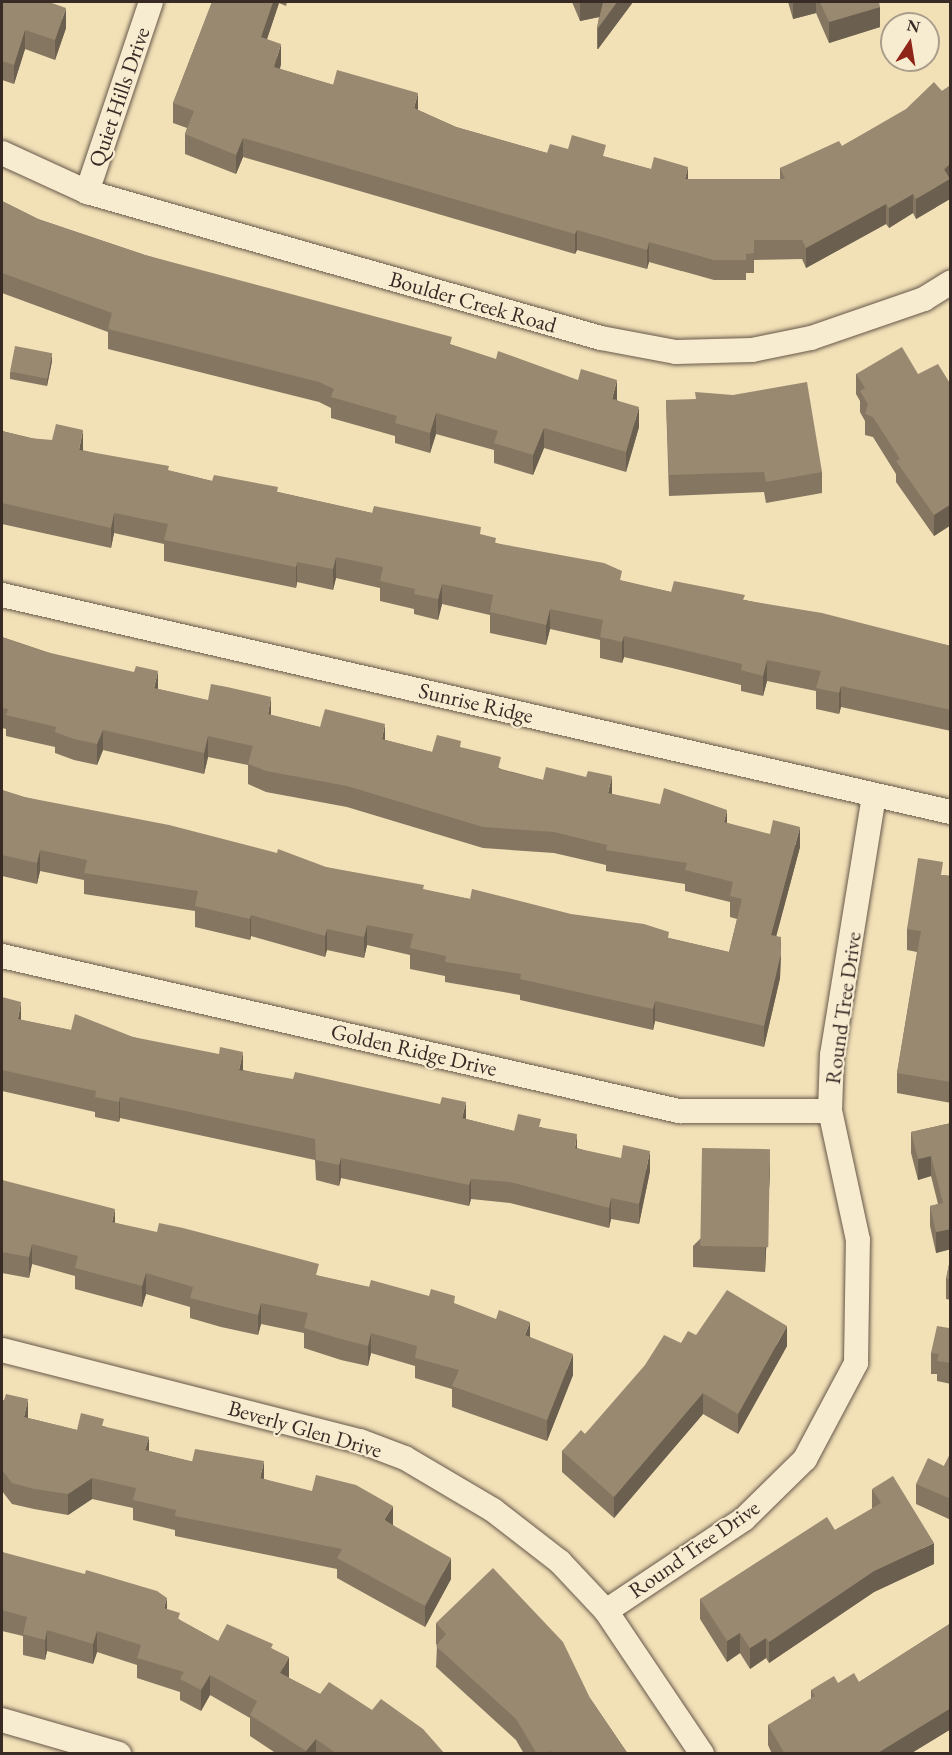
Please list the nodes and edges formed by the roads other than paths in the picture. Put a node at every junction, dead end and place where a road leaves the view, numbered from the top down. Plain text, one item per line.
1 (151, 2) edge
2 (2, 153) edge
3 (87, 192) junction
4 (951, 283) edge
5 (2, 595) edge
6 (874, 795) junction
7 (951, 812) edge
8 (2, 956) edge
9 (830, 1112) junction
10 (2, 1350) edge
11 (606, 1611) junction
12 (2, 1720) edge
13 (118, 1754) edge
14 (702, 1754) edge

1 - 3 street, Quiet Hills Drive
2 - 3 street, Boulder Creek Road
3 - 4 street, Boulder Creek Road
5 - 6 street, Sunrise Ridge
6 - 7 street, Sunrise Ridge
6 - 9 street, Round Tree Drive
8 - 9 street, Golden Ridge Drive
9 - 11 street, Round Tree Drive
10 - 11 street, Beverly Glen Drive
11 - 14 street, Beverly Glen Drive
12 - 13 street

